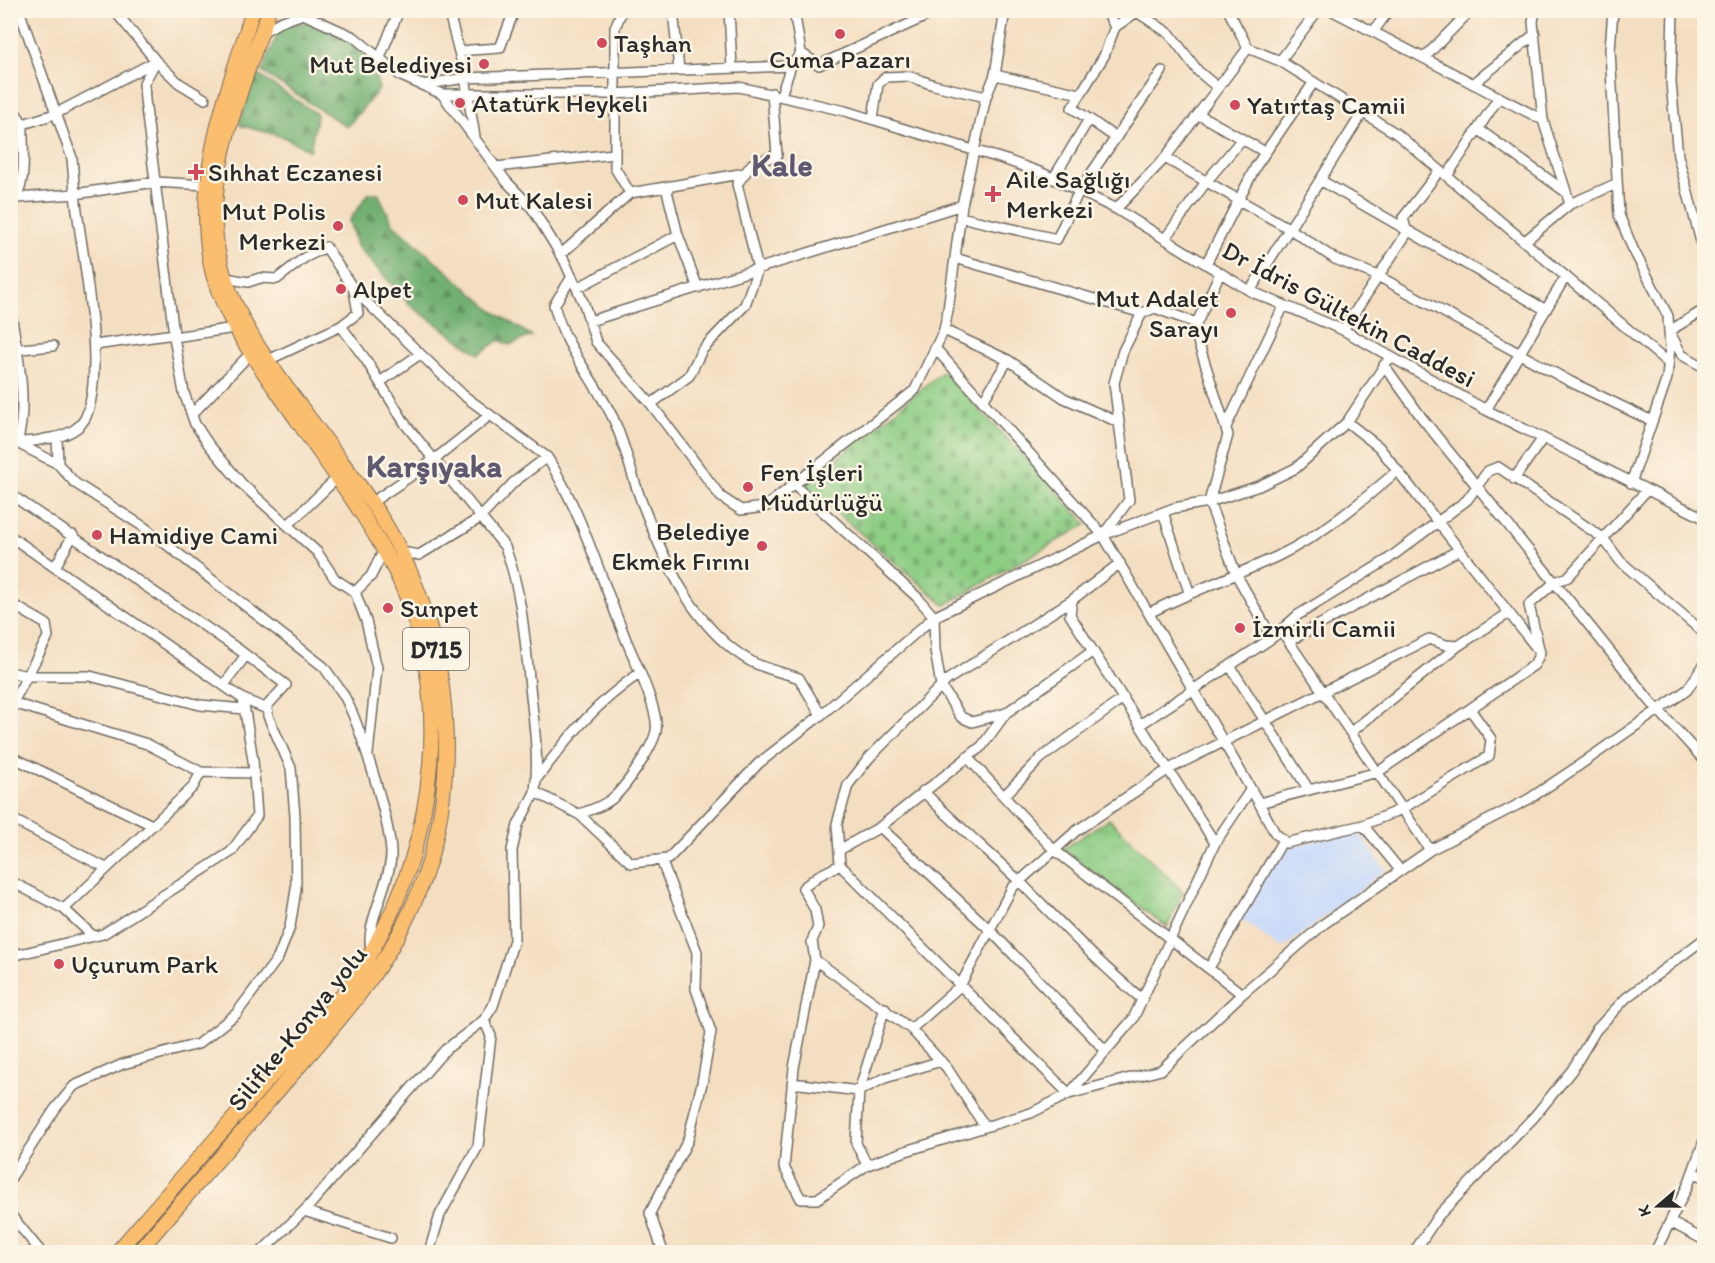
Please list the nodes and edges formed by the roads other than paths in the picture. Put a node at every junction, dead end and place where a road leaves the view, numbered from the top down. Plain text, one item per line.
1 (20, 10) edge
2 (114, 10) edge
3 (254, 10) edge
4 (269, 10) edge
5 (399, 10) edge
6 (453, 10) edge
7 (519, 10) edge
8 (622, 10) edge
9 (673, 10) edge
10 (729, 10) edge
11 (794, 10) edge
12 (940, 10) edge
13 (1005, 10) edge
14 (1106, 10) edge
15 (1228, 10) edge
16 (1318, 10) edge
17 (1331, 10) edge
18 (1389, 10) edge
19 (1471, 10) edge
20 (1535, 10) edge
21 (1613, 10) edge
22 (1673, 10) edge
23 (1138, 11) edge
24 (299, 12) edge
25 (1115, 27) junction
26 (262, 32) junction
27 (1372, 32) junction
28 (1535, 34) junction
29 (1248, 48) junction
30 (459, 53) junction
31 (801, 53) junction
32 (1424, 58) junction
33 (380, 60) junction
34 (156, 61) junction
35 (1280, 61) junction
36 (791, 66) junction
37 (732, 68) junction
38 (679, 70) junction
39 (1162, 71) dead end
40 (616, 72) junction
41 (995, 75) junction
42 (465, 78) junction
43 (1314, 82) junction
44 (1473, 84) junction
45 (421, 85) junction
46 (1218, 88) junction
47 (441, 94) junction
48 (468, 94) junction
49 (613, 94) junction
50 (776, 94) junction
51 (1080, 94) junction
52 (986, 97) junction
53 (1499, 97) junction
54 (205, 99) dead end
55 (10, 104) edge
56 (1363, 112) junction
57 (55, 114) junction
58 (1198, 114) junction
59 (873, 119) junction
60 (1089, 119) junction
61 (1544, 120) junction
62 (23, 124) junction
63 (1478, 129) junction
64 (1116, 138) junction
65 (1242, 139) junction
66 (475, 140) junction
67 (975, 150) junction
68 (1265, 152) junction
69 (614, 154) junction
70 (1165, 158) junction
71 (496, 167) junction
72 (745, 173) junction
73 (1444, 173) junction
74 (1053, 179) junction
75 (1320, 180) junction
76 (155, 182) junction
77 (1206, 182) junction
78 (1616, 184) junction
79 (206, 185) junction
80 (666, 187) junction
81 (1078, 191) junction
82 (1566, 192) junction
83 (630, 193) junction
84 (75, 194) junction
85 (1238, 201) junction
86 (14, 202) edge
87 (1570, 204) junction
88 (962, 205) junction
89 (1116, 209) junction
90 (960, 217) junction
91 (1290, 229) junction
92 (1406, 229) junction
93 (678, 235) junction
94 (1166, 239) junction
95 (1525, 241) junction
96 (1704, 253) edge
97 (560, 255) junction
98 (955, 258) junction
99 (1206, 264) junction
100 (758, 269) junction
101 (1220, 273) junction
102 (1378, 276) junction
103 (1566, 276) junction
104 (572, 277) junction
105 (226, 278) junction
106 (577, 288) junction
107 (698, 288) junction
108 (354, 290) junction
109 (1250, 291) junction
110 (1284, 305) junction
111 (10, 308) edge
112 (1546, 310) junction
113 (1704, 310) edge
114 (1142, 313) junction
115 (590, 321) junction
116 (1196, 323) junction
117 (341, 326) junction
118 (235, 328) junction
119 (944, 330) junction
120 (1343, 330) junction
121 (1669, 331) junction
122 (174, 336) junction
123 (95, 345) junction
124 (53, 346) dead end
125 (935, 348) junction
126 (14, 350) edge
127 (1520, 353) junction
128 (420, 354) junction
129 (259, 360) junction
130 (1008, 360) junction
131 (1387, 361) junction
132 (1668, 363) junction
133 (1704, 367) edge
134 (380, 382) junction
135 (983, 401) junction
136 (651, 404) junction
137 (1486, 410) junction
138 (192, 414) junction
139 (490, 415) junction
140 (1652, 421) junction
141 (1118, 422) junction
142 (1347, 422) junction
143 (1226, 427) junction
144 (57, 437) junction
145 (1543, 438) junction
146 (14, 441) edge
147 (547, 457) junction
148 (434, 460) junction
149 (58, 464) junction
150 (1397, 471) junction
151 (337, 478) junction
152 (1514, 479) junction
153 (1631, 483) junction
154 (794, 484) junction
155 (1478, 487) junction
156 (1647, 490) junction
157 (10, 494) edge
158 (1209, 502) junction
159 (371, 503) junction
160 (1163, 512) junction
161 (1704, 517) edge
162 (480, 518) junction
163 (1436, 521) junction
164 (288, 525) junction
165 (73, 535) junction
166 (1103, 535) junction
167 (10, 536) edge
168 (1603, 538) junction
169 (384, 550) junction
170 (1459, 550) junction
171 (401, 552) junction
172 (1120, 563) junction
173 (56, 567) junction
174 (1236, 574) junction
175 (1555, 582) junction
176 (354, 592) junction
177 (1189, 592) junction
178 (1072, 600) junction
179 (10, 603) edge
180 (1149, 612) junction
181 (1509, 613) junction
182 (934, 617) junction
183 (1281, 630) junction
184 (1704, 633) edge
185 (1272, 638) junction
186 (1289, 641) junction
187 (1458, 646) junction
188 (1094, 651) junction
189 (1540, 653) junction
190 (246, 655) junction
191 (1704, 665) edge
192 (1230, 666) junction
193 (10, 672) edge
194 (640, 673) junction
195 (27, 676) junction
196 (224, 685) junction
197 (941, 686) junction
198 (1193, 689) junction
199 (1324, 692) junction
200 (1124, 698) junction
201 (244, 704) junction
202 (12, 706) edge
203 (267, 709) junction
204 (1470, 710) junction
205 (1658, 710) junction
206 (1006, 712) junction
207 (821, 715) junction
208 (1266, 720) junction
209 (1141, 724) junction
210 (1351, 732) junction
211 (1224, 742) junction
212 (10, 756) edge
213 (967, 757) junction
214 (1704, 759) edge
215 (368, 762) junction
216 (1169, 769) junction
217 (201, 772) junction
218 (1378, 772) junction
219 (254, 773) junction
220 (537, 778) junction
221 (1251, 789) junction
222 (1309, 790) junction
223 (923, 791) junction
224 (535, 792) junction
225 (1004, 796) junction
226 (1259, 803) junction
227 (1402, 808) junction
228 (579, 814) junction
229 (10, 818) edge
230 (152, 825) junction
231 (1363, 825) junction
232 (880, 827) junction
233 (1283, 840) junction
234 (1215, 843) junction
235 (841, 849) junction
236 (1053, 849) junction
237 (1430, 849) junction
238 (661, 860) junction
239 (840, 865) junction
240 (106, 868) junction
241 (1400, 870) junction
242 (10, 881) edge
243 (1019, 882) junction
244 (64, 909) junction
245 (990, 930) junction
246 (93, 936) junction
247 (1170, 938) junction
248 (1704, 939) edge
249 (372, 950) junction
250 (10, 952) edge
251 (814, 960) junction
252 (1209, 968) junction
253 (960, 986) junction
254 (1242, 994) junction
255 (1142, 999) junction
256 (885, 1008) junction
257 (484, 1020) junction
258 (911, 1029) junction
259 (1106, 1051) junction
260 (940, 1061) junction
261 (792, 1083) junction
262 (859, 1091) junction
263 (1070, 1094) junction
264 (985, 1127) junction
265 (1704, 1141) edge
266 (867, 1165) junction
267 (1693, 1172) junction
268 (1704, 1178) edge
269 (10, 1179) edge
270 (303, 1211) junction
271 (10, 1214) edge
272 (1670, 1222) junction
273 (391, 1238) dead end
274 (1704, 1240) edge
275 (36, 1251) edge
276 (117, 1252) edge
277 (138, 1252) edge
278 (261, 1252) edge
279 (429, 1252) edge
280 (663, 1252) edge
281 (1414, 1252) edge
282 (1655, 1252) edge

1 - 57 street
2 - 34 street
3 - 79 highway, Silifke-Konya yolu / D715
4 - 26 highway, Silifke-Konya yolu / D715
5 - 33 street
6 - 30 street
7 - 30 street
8 - 40 street
9 - 38 street
10 - 37 street
11 - 31 street
12 - 31 street
13 - 41 street
14 - 25 street
15 - 29 street
16 - 35 street
17 - 27 street
18 - 27 street
19 - 32 street
20 - 28 street
21 - 78 street
22 - 96 street
23 - 25 street
23 - 46 street
24 - 26 street
24 - 33 street
25 - 51 street
26 - 105 highway, Silifke-Konya yolu / D715
27 - 32 street
28 - 44 street
28 - 61 street
29 - 35 street
29 - 46 street
30 - 42 street
31 - 36 street
32 - 44 street
33 - 45 street
34 - 54 street
34 - 57 street
34 - 76 street
35 - 43 street
36 - 37 street
36 - 50 street
37 - 38 street
38 - 40 street
39 - 64 street
40 - 42 street
40 - 49 street
41 - 51 street
41 - 52 street
42 - 45 street
42 - 48 street
43 - 56 street
43 - 68 street
44 - 53 street
45 - 47 street
46 - 58 street
47 - 48 street, Dr İdris Gültekin Caddesi
47 - 66 street
48 - 49 street, Dr İdris Gültekin Caddesi
48 - 66 street
49 - 50 street, Dr İdris Gültekin Caddesi
49 - 69 street
50 - 59 street, Dr İdris Gültekin Caddesi
50 - 72 street
51 - 60 street
52 - 59 street
52 - 67 street
53 - 61 street
53 - 63 street
55 - 62 street
56 - 73 street
56 - 75 street
57 - 62 street
57 - 84 street
58 - 65 street
58 - 70 street
59 - 67 street, Dr İdris Gültekin Caddesi
60 - 64 street
60 - 74 street
61 - 82 street
62 - 86 street
63 - 73 street
63 - 82 street
64 - 81 street
65 - 68 street
65 - 77 street
66 - 71 street
67 - 74 street, Dr İdris Gültekin Caddesi
67 - 88 street
68 - 85 street
69 - 71 street
69 - 83 street
70 - 77 street
70 - 89 street
71 - 97 street
72 - 80 street
72 - 100 street
73 - 92 street
73 - 95 street
74 - 81 street, Dr İdris Gültekin Caddesi
75 - 91 street
75 - 92 street
76 - 79 street
76 - 84 street
76 - 122 street
77 - 85 street
77 - 94 street
78 - 87 street
78 - 121 street
79 - 118 highway, Silifke-Konya yolu / D715
80 - 83 street
80 - 93 street
81 - 89 street, Dr İdris Gültekin Caddesi
81 - 90 street
82 - 87 street
83 - 97 street
84 - 86 street
84 - 123 street
85 - 91 street
85 - 99 street
87 - 95 street
88 - 90 street
88 - 100 street
89 - 94 street, Dr İdris Gültekin Caddesi
90 - 98 street
91 - 102 street
91 - 109 street
92 - 102 street
92 - 112 street
93 - 106 street
93 - 107 street
94 - 99 street, Dr İdris Gültekin Caddesi
95 - 103 street
97 - 104 street
98 - 114 street
98 - 119 street
99 - 101 street, Dr İdris Gültekin Caddesi
100 - 107 street
100 - 136 street
101 - 109 street, Dr İdris Gültekin Caddesi
101 - 116 street
102 - 120 street
102 - 127 street
103 - 112 street
103 - 132 street
104 - 106 street
104 - 207 street
105 - 108 street
105 - 129 highway, Silifke-Konya yolu / D715
106 - 115 street
107 - 115 street
108 - 117 street
108 - 128 street
109 - 110 street, Dr İdris Gültekin Caddesi
110 - 120 street, Dr İdris Gültekin Caddesi
110 - 143 street
111 - 126 street
112 - 127 street
113 - 121 street
114 - 116 street
114 - 141 street
115 - 136 street
116 - 143 street
117 - 129 street
117 - 134 street
118 - 122 street
118 - 129 highway, Silifke-Konya yolu / D715
119 - 125 street
119 - 130 street
120 - 131 street, Dr İdris Gültekin Caddesi
121 - 132 street
121 - 133 street
122 - 123 street
122 - 138 street
123 - 144 street
124 - 126 street
125 - 135 street
125 - 154 street
126 - 146 street
127 - 137 street
127 - 140 street
128 - 134 street
128 - 139 street
129 - 138 street
129 - 151 highway, Silifke-Konya yolu / D715
129 - 159 highway, Silifke-Konya yolu / D715
130 - 135 street
130 - 141 street
131 - 137 street, Dr İdris Gültekin Caddesi
131 - 142 street
131 - 155 street
132 - 140 street
134 - 148 street
135 - 166 street
136 - 154 street
137 - 145 street, Dr İdris Gültekin Caddesi
138 - 164 street
139 - 147 street
139 - 148 street
140 - 153 street
141 - 166 street
142 - 150 street
142 - 158 street
143 - 158 street
144 - 146 street
144 - 149 street
145 - 152 street
145 - 153 street, Dr İdris Gültekin Caddesi
146 - 149 street
147 - 162 street
147 - 194 street
148 - 159 street
148 - 162 street
149 - 215 street
150 - 163 street
150 - 174 street
151 - 164 street
151 - 169 highway, Silifke-Konya yolu / D715
152 - 155 street
152 - 168 street
153 - 156 street, Dr İdris Gültekin Caddesi
154 - 182 street
155 - 163 street
155 - 175 street
156 - 161 street, Dr İdris Gültekin Caddesi
156 - 168 street
157 - 165 street
158 - 160 street
158 - 174 street
159 - 171 highway, Silifke-Konya yolu / D715
160 - 166 street
160 - 177 street
162 - 171 street
162 - 220 street
163 - 170 street
163 - 183 street
164 - 176 street
165 - 173 street
165 - 190 street
166 - 172 street
166 - 182 street
167 - 173 street
168 - 175 street
168 - 184 street
169 - 176 street
169 - 249 highway, Silifke-Konya yolu / D715
170 - 181 street
170 - 186 street
171 - 277 highway, Silifke-Konya yolu / D715
172 - 178 street
172 - 180 street
173 - 196 street
174 - 177 street
174 - 185 street
175 - 189 street
175 - 205 street
176 - 215 street
177 - 180 street
178 - 188 street
178 - 197 street
179 - 195 street
180 - 198 street
181 - 187 street
181 - 189 street
182 - 197 street
182 - 207 street
183 - 185 street
183 - 186 street
185 - 192 street
186 - 199 street
187 - 199 street
187 - 210 street
188 - 200 street
188 - 206 street
189 - 204 street
190 - 196 street
190 - 203 street
191 - 205 street
192 - 198 street
192 - 208 street
193 - 195 street
194 - 220 street
194 - 228 street
195 - 201 street
195 - 202 street
196 - 201 street
197 - 206 street
197 - 235 street
198 - 209 street
198 - 211 street
199 - 208 street
199 - 210 street
200 - 209 street
200 - 225 street
201 - 203 street
201 - 219 street
202 - 217 street
203 - 269 street
204 - 218 street
204 - 227 street
205 - 214 street
205 - 237 street
206 - 213 street
207 - 238 street
208 - 211 street
208 - 222 street
209 - 216 street
210 - 218 street
211 - 216 street
211 - 221 street
212 - 230 street
213 - 223 street
213 - 225 street
215 - 249 street
216 - 234 street
216 - 236 street
217 - 219 street
217 - 230 street
218 - 222 street
218 - 227 street
219 - 246 street
220 - 224 street
221 - 226 street
221 - 234 street
222 - 226 street
223 - 232 street
223 - 243 street
224 - 228 street
224 - 257 street
225 - 236 street
226 - 233 street
227 - 231 street
227 - 237 street
228 - 238 street
229 - 240 street
230 - 240 street
231 - 233 street
231 - 241 street
232 - 235 street
232 - 245 street
233 - 252 street
234 - 247 street
235 - 239 street
236 - 243 street
236 - 247 street
237 - 241 street
238 - 280 street
239 - 251 street
239 - 253 street
240 - 244 street
241 - 254 street
242 - 244 street
243 - 245 street
243 - 255 street
244 - 246 street
245 - 253 street
245 - 259 street
246 - 250 street
247 - 252 street
247 - 255 street
248 - 281 street
249 - 276 highway, Silifke-Konya yolu / D715
251 - 256 street
251 - 261 street
252 - 254 street
253 - 258 street
253 - 263 street
254 - 263 street
255 - 259 street
256 - 258 street
256 - 262 street
257 - 270 street
257 - 279 street
258 - 260 street
259 - 263 street
260 - 262 street
260 - 264 street
261 - 262 street
261 - 266 street
262 - 266 street
263 - 264 street
264 - 266 street
265 - 267 street
267 - 268 street
267 - 272 street
270 - 273 street
270 - 278 street
271 - 275 street
272 - 274 street
272 - 282 street

